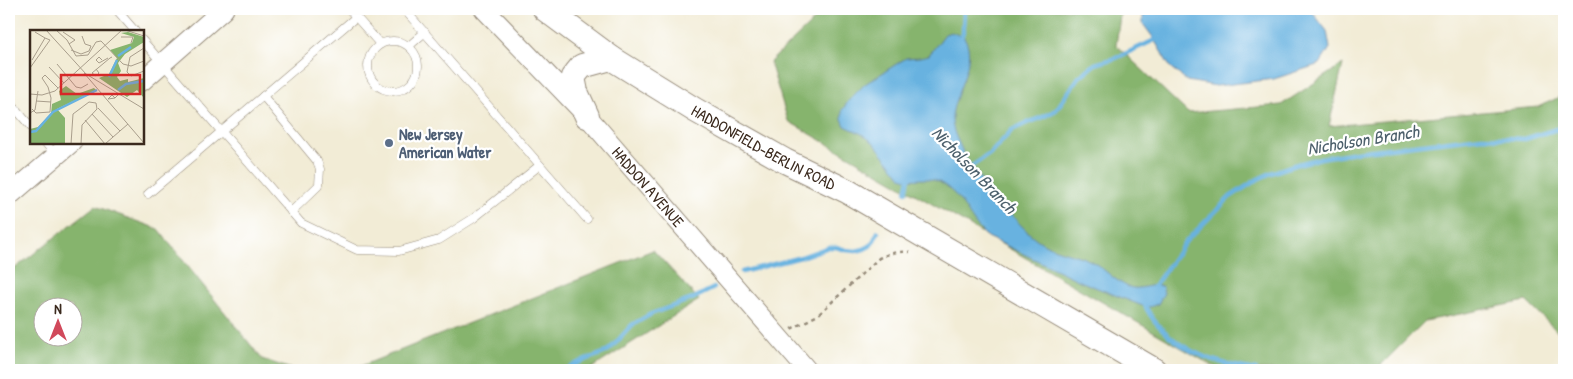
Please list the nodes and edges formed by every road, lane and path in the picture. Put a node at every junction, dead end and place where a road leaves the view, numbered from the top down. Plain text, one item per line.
1 (116, 9) edge
2 (224, 9) edge
3 (349, 9) edge
4 (404, 9) edge
5 (484, 9) edge
6 (545, 9) edge
7 (356, 16) junction
8 (134, 30) edge
9 (425, 32) junction
10 (144, 42) edge
11 (380, 44) junction
12 (408, 46) junction
13 (611, 58) junction
14 (162, 63) junction
15 (144, 79) edge
16 (263, 96) junction
17 (9, 100) edge
18 (587, 116) junction
19 (30, 126) edge
20 (221, 131) junction
21 (66, 144) edge
22 (51, 149) edge
23 (540, 165) junction
24 (148, 194) dead end
25 (9, 196) edge
26 (291, 212) junction
27 (587, 220) dead end
28 (910, 252) dead end
29 (788, 332) dead end
30 (807, 370) edge
31 (1154, 370) edge

1 - 8 lane
2 - 14 street
3 - 7 lane
4 - 9 lane
5 - 18 street, HADDON AVENUE
6 - 13 main road, HADDONFIELD-BERLIN ROAD
7 - 11 lane
7 - 16 lane
9 - 12 lane
9 - 23 lane
10 - 14 lane
11 - 12 lane
11 - 12 lane
13 - 18 main road
13 - 31 main road, HADDONFIELD-BERLIN ROAD
14 - 15 street
14 - 20 lane
16 - 20 lane
16 - 26 lane
17 - 19 lane
18 - 30 street, HADDON AVENUE
20 - 24 lane
20 - 26 lane
21 - 22 street
22 - 25 street
23 - 26 lane
23 - 27 lane
28 - 29 path

